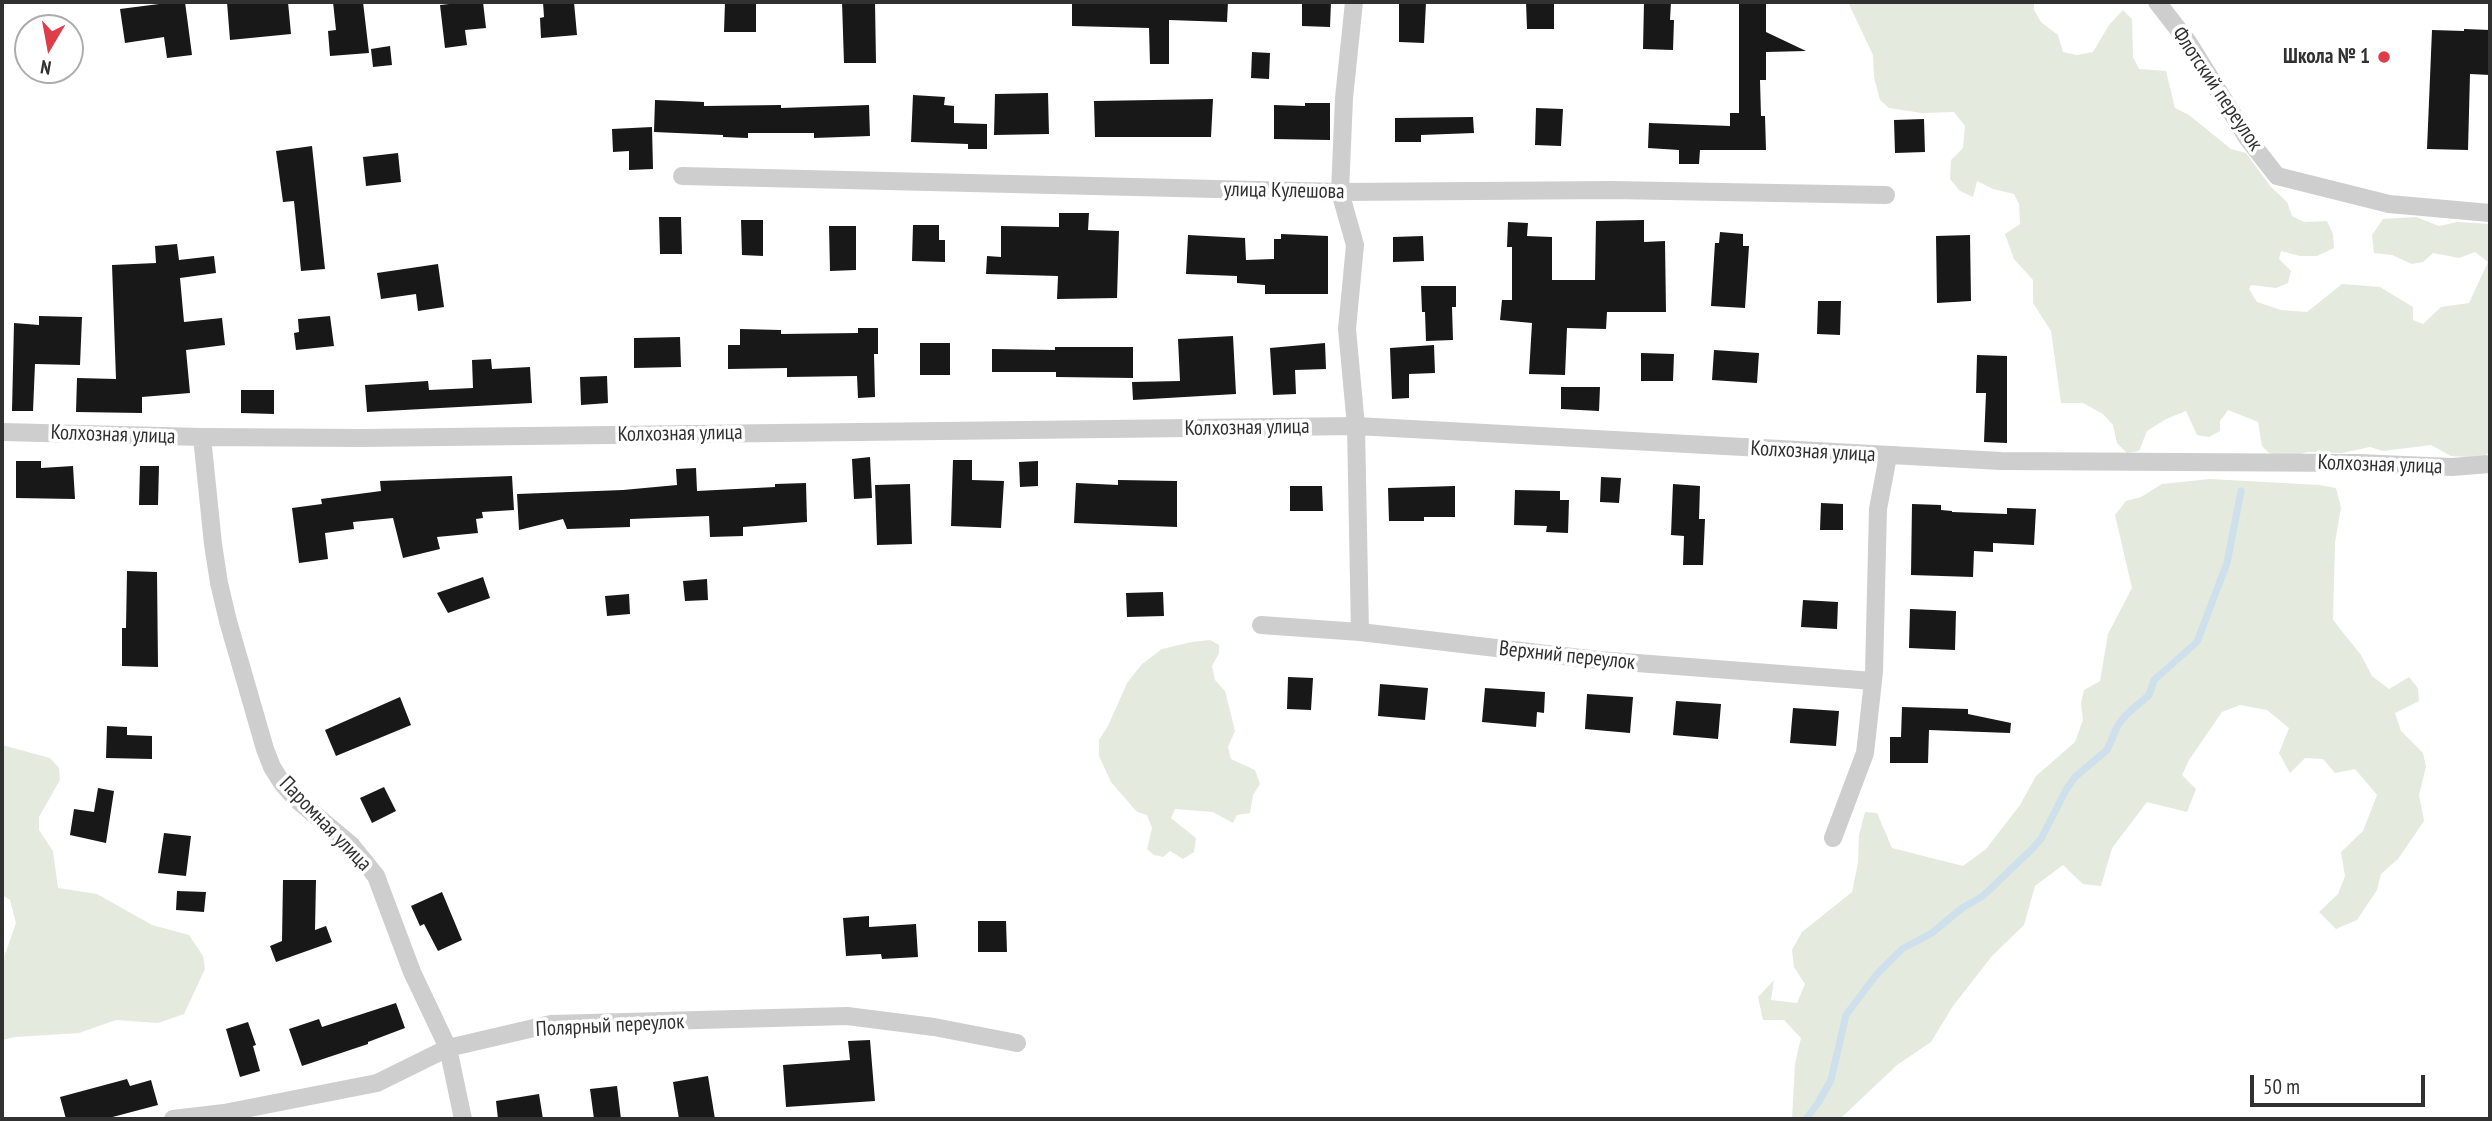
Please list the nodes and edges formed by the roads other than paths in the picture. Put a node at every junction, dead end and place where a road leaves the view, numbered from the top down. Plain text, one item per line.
1 (1354, 2) edge
2 (2157, 2) edge
3 (682, 176) dead end
4 (1340, 192) junction
5 (1886, 195) dead end
6 (2490, 213) edge
7 (1356, 426) junction
8 (2, 432) edge
9 (202, 437) junction
10 (1888, 456) junction
11 (2490, 464) edge
12 (1261, 625) dead end
13 (1360, 632) junction
14 (1873, 681) junction
15 (1833, 838) dead end
16 (1017, 1043) dead end
17 (448, 1048) junction
18 (224, 1116) edge
19 (173, 1119) edge
20 (463, 1119) edge

1 - 4 street
2 - 6 street, Флотский переулок
3 - 4 street, улица Кулешова
4 - 5 street, улица Кулешова
4 - 7 street
7 - 9 street, Колхозная улица
7 - 10 street, Колхозная улица
7 - 13 street
8 - 9 street, Колхозная улица
9 - 17 street, Паромная улица
10 - 11 street, Колхозная улица
10 - 14 street
12 - 13 street, Верхний переулок
13 - 14 street, Верхний переулок
14 - 15 street
16 - 17 street, Полярный переулок
17 - 18 street, Полярный переулок
17 - 20 street, Паромная улица
18 - 19 street, Полярный переулок

